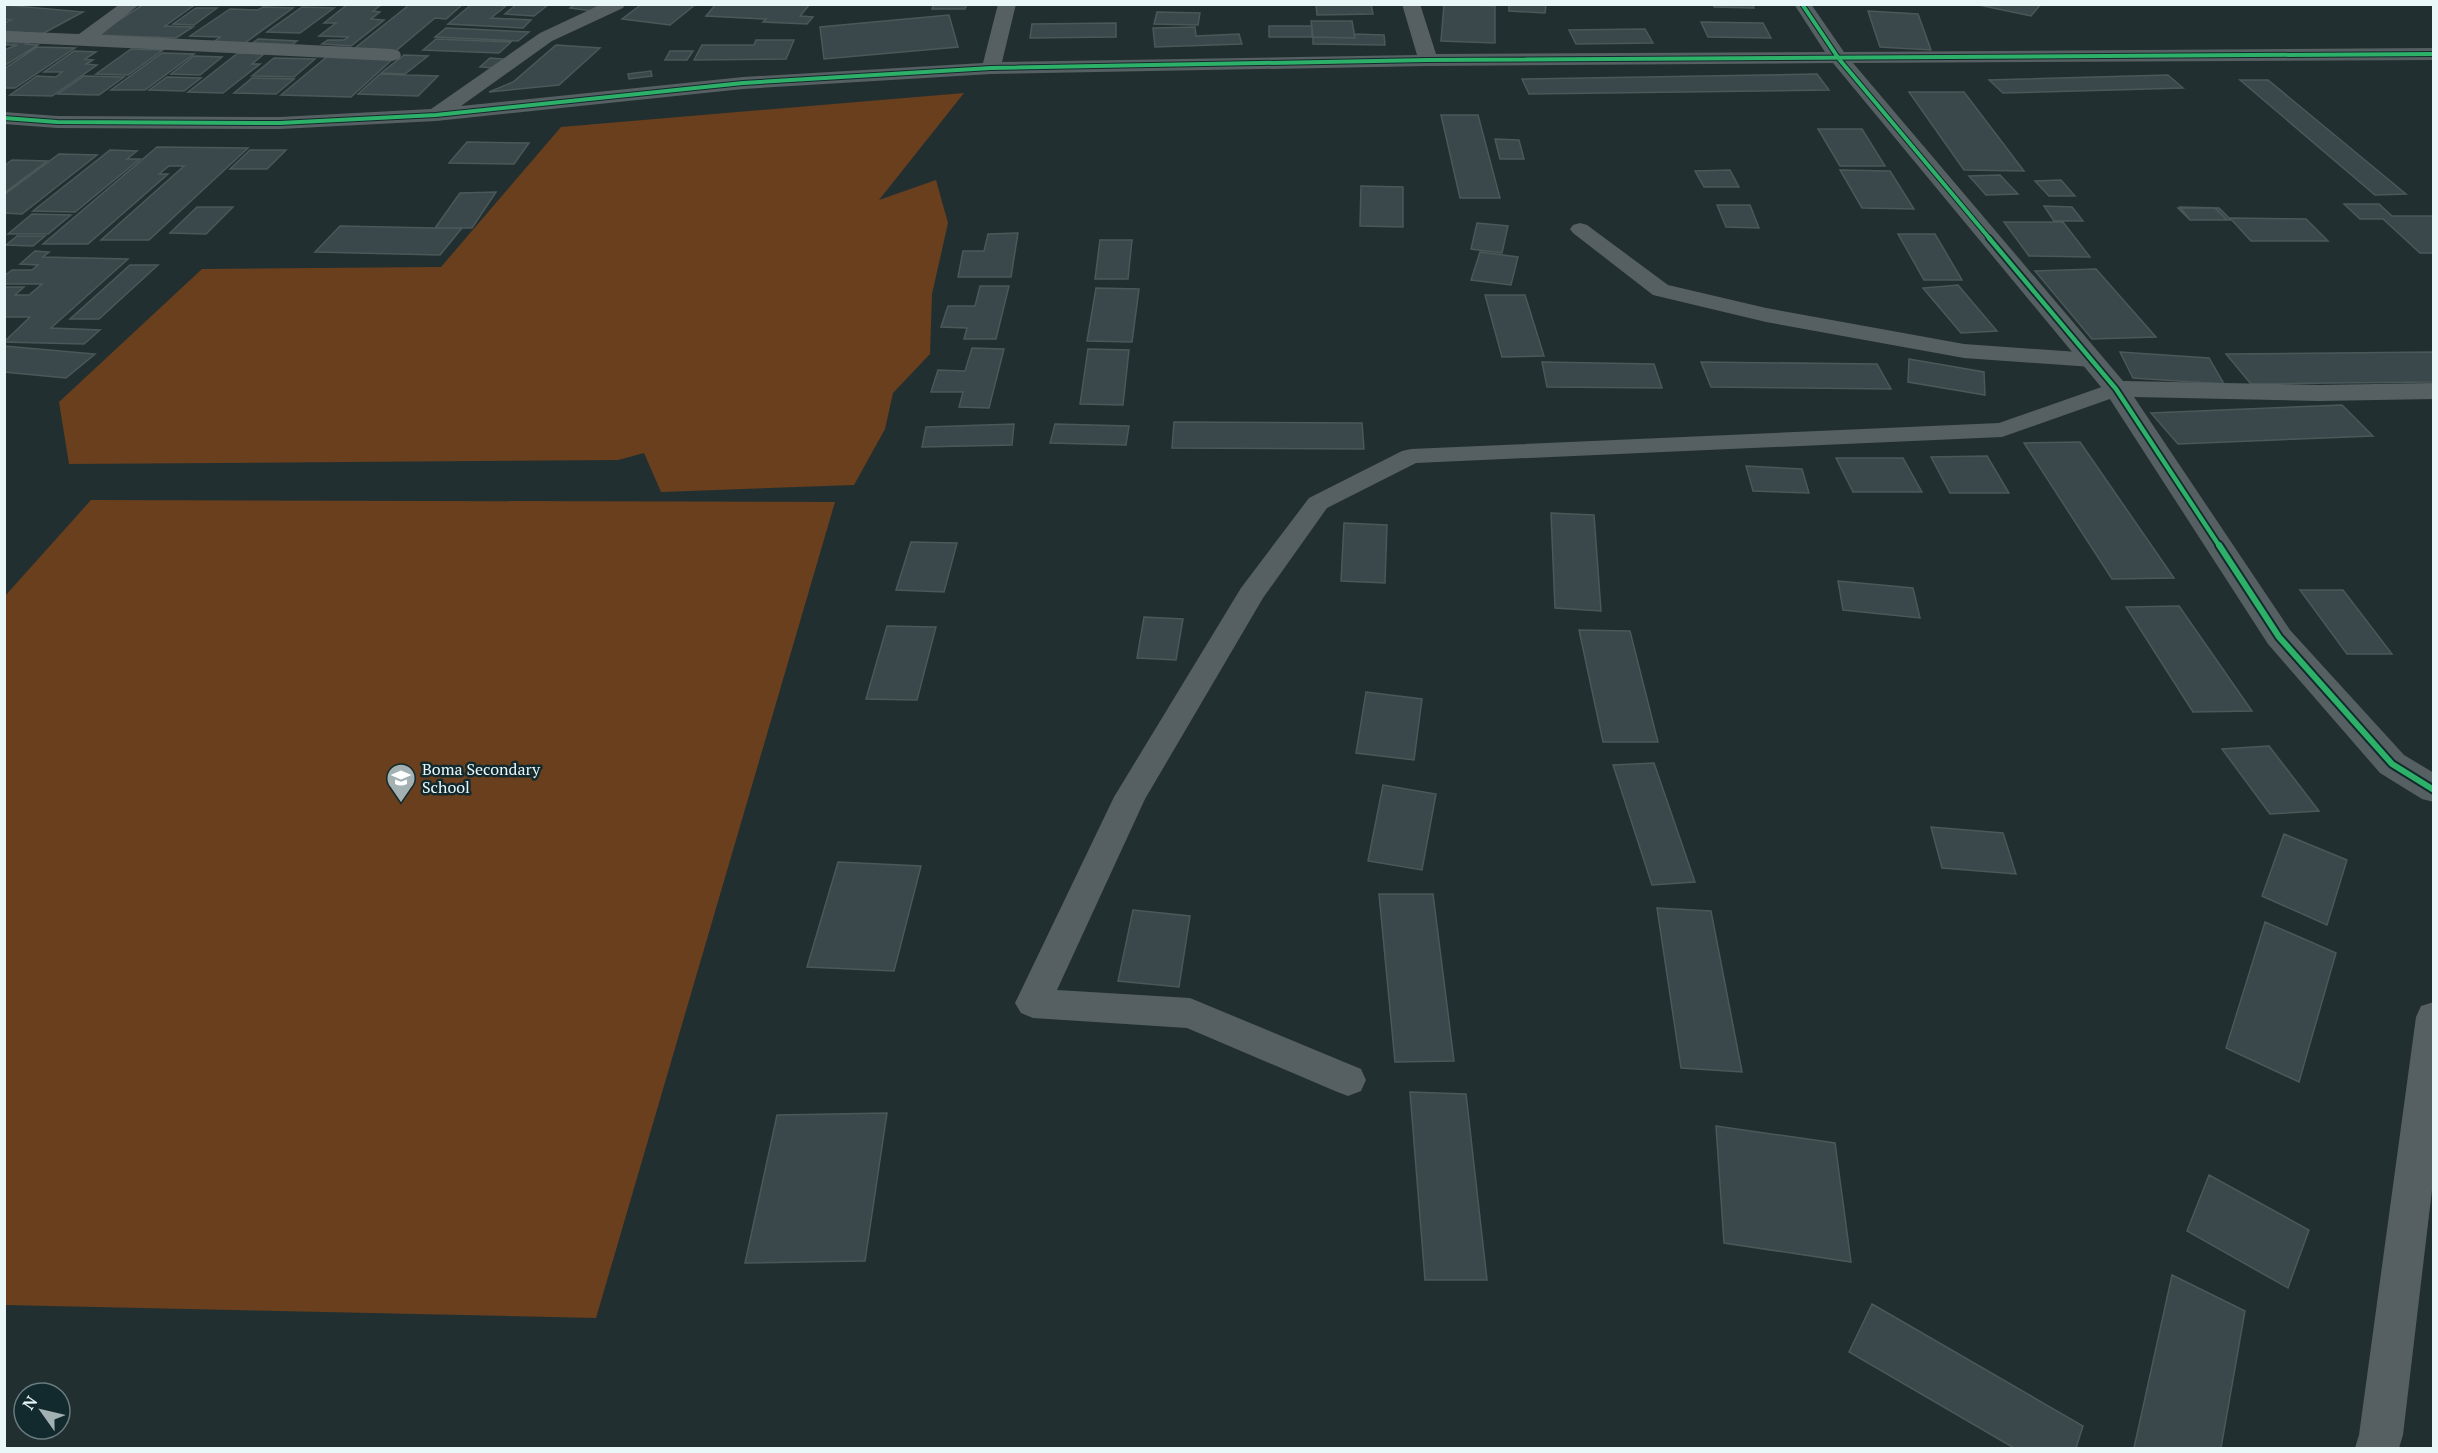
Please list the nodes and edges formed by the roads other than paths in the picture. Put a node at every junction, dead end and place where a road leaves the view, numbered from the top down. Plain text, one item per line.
1 (132, 4) edge
2 (617, 4) edge
3 (1007, 4) edge
4 (1411, 4) edge
5 (1802, 4) edge
6 (4, 36) edge
7 (82, 41) junction
8 (2433, 54) edge
9 (392, 56) dead end
10 (1839, 59) junction
11 (1428, 60) junction
12 (991, 68) junction
13 (436, 115) junction
14 (4, 118) edge
15 (1580, 229) dead end
16 (2092, 360) junction
17 (2116, 389) junction
18 (2433, 391) edge
19 (2433, 790) edge
20 (2433, 1017) edge
21 (1348, 1080) dead end
22 (2377, 1449) edge

1 - 7 street
2 - 13 street
3 - 12 street
4 - 11 street
5 - 10 street
6 - 7 street
7 - 9 street
8 - 10 street
10 - 11 street
10 - 16 street
11 - 12 street
12 - 13 street
13 - 14 street
15 - 16 lane
16 - 17 street
17 - 18 street
17 - 19 street
17 - 21 lane
20 - 22 lane

